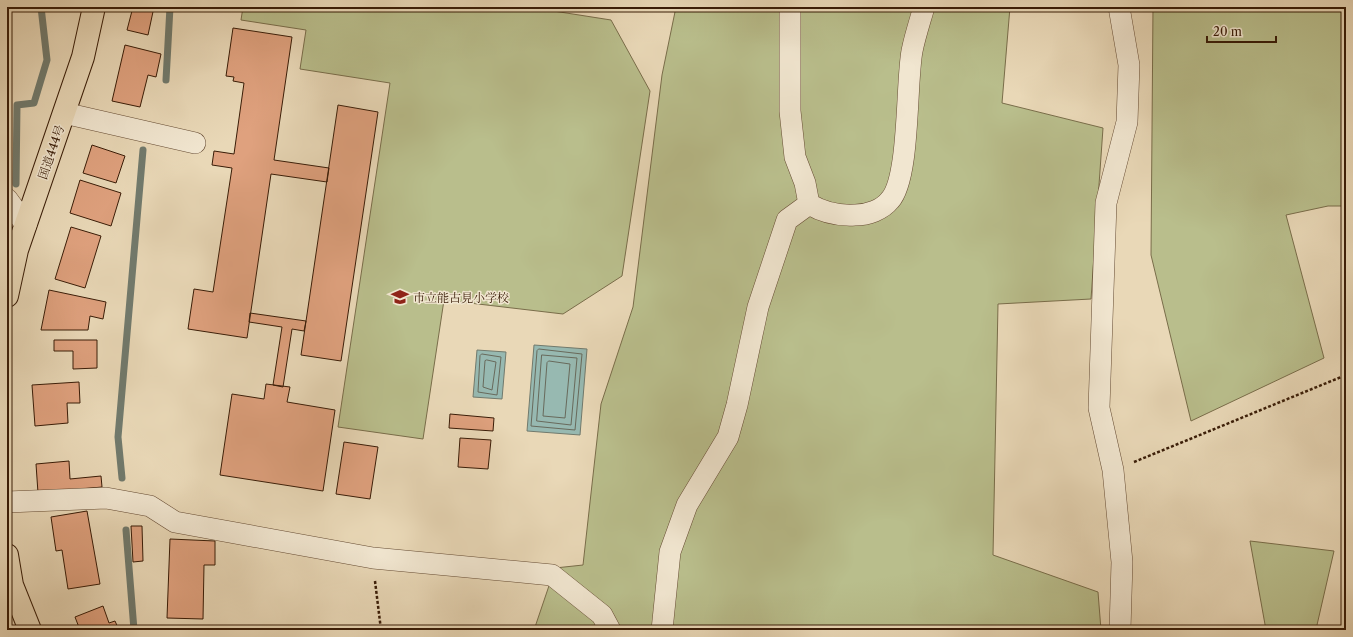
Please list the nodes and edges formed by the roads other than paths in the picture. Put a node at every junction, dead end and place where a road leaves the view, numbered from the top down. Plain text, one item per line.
1 (94, 7) edge
2 (790, 7) edge
3 (924, 7) edge
4 (1119, 7) edge
5 (64, 113) junction
6 (195, 143) dead end
7 (7, 199) edge
8 (809, 204) junction
9 (26, 225) junction
10 (7, 296) edge
11 (7, 502) edge
12 (7, 555) edge
13 (30, 630) edge
14 (610, 630) edge
15 (662, 630) edge
16 (1120, 630) edge

1 - 5 highway, 国道444号
2 - 8 street
3 - 8 street
4 - 16 street
5 - 6 street
5 - 9 highway, 国道444号
7 - 9 street
8 - 15 street
9 - 10 highway, 国道444号
11 - 14 street
12 - 13 highway

